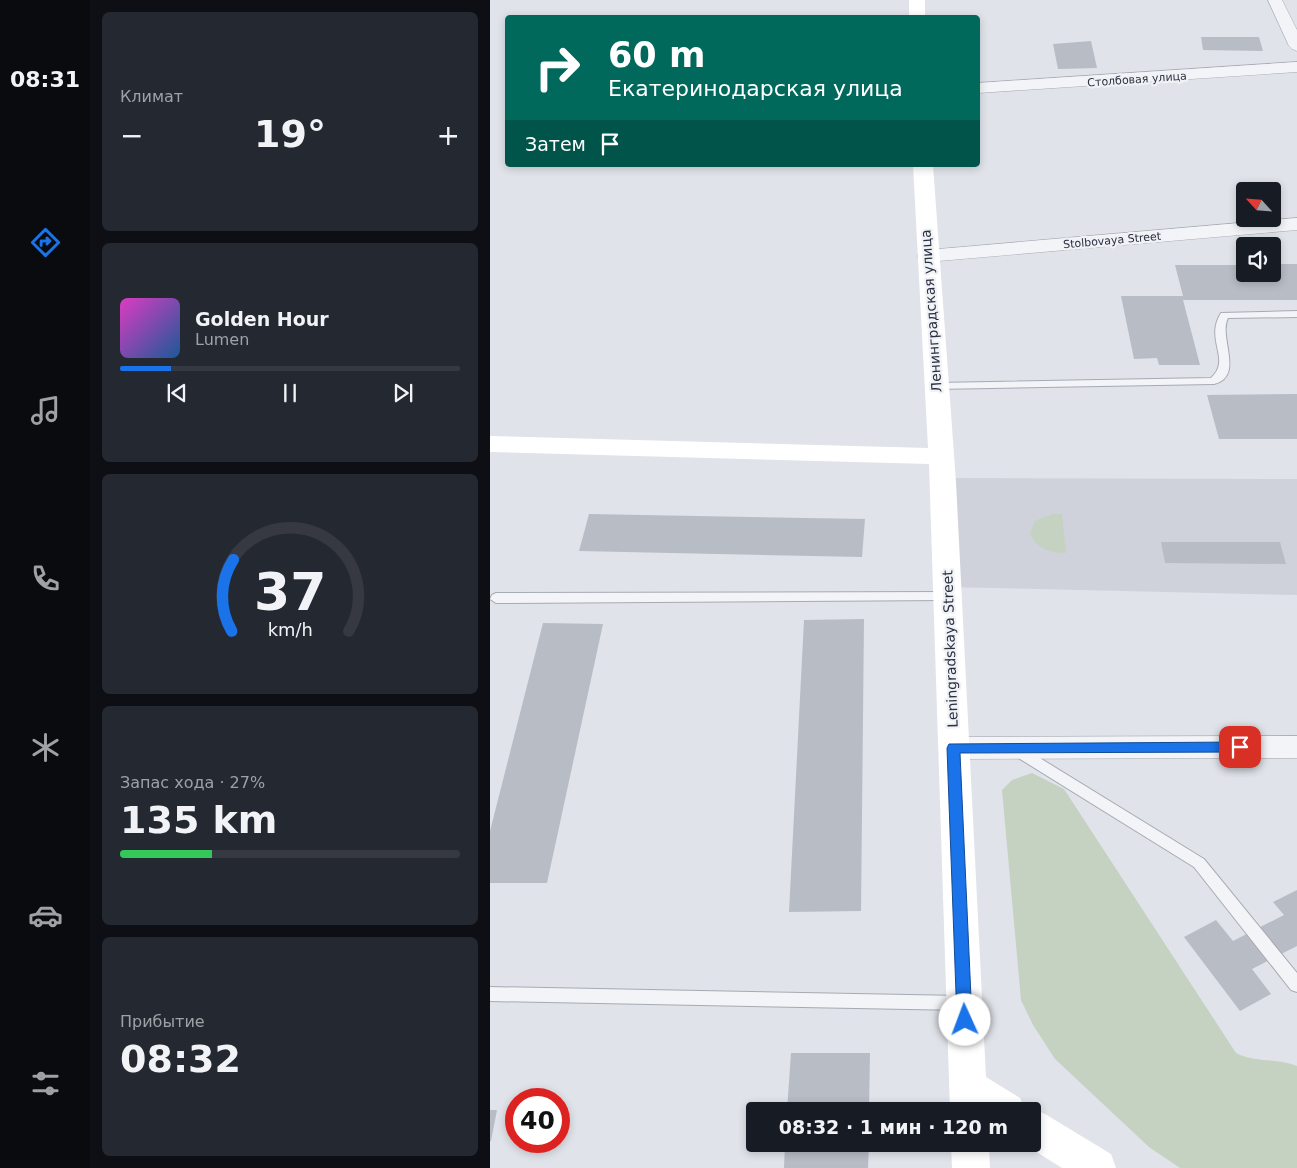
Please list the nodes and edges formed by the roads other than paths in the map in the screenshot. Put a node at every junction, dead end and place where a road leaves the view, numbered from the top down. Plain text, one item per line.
1 (916, 0) edge
2 (1275, 0) edge
3 (917, 15) edge
4 (1297, 46) edge
5 (1297, 67) edge
6 (980, 88) edge
7 (923, 167) edge
8 (1297, 224) edge
9 (927, 256) junction
10 (1297, 314) edge
11 (936, 386) junction
12 (490, 444) edge
13 (940, 456) junction
14 (947, 596) junction
15 (496, 598) dead end
16 (1013, 747) junction
17 (1297, 747) edge
18 (953, 748) junction
19 (1297, 985) edge
20 (490, 994) edge
21 (964, 1003) junction
22 (968, 1099) edge
23 (1041, 1133) edge
24 (970, 1152) edge
25 (971, 1168) edge
26 (1097, 1168) edge

1 - 3 main road
2 - 4 street
5 - 6 street, Столбовая улица
7 - 9 main road, Ленинградская улица
8 - 9 street, Stolbovaya Street
9 - 11 main road, Ленинградская улица
10 - 11 lane
11 - 13 main road, Ленинградская улица
12 - 13 main road
13 - 14 main road, Leningradskaya Street
14 - 15 lane
14 - 18 main road, Leningradskaya Street
16 - 17 street
16 - 18 street
16 - 19 lane
18 - 21 main road, Leningradskaya Street
20 - 21 lane
21 - 22 main road, Leningradskaya Street
23 - 26 main road
24 - 25 main road

